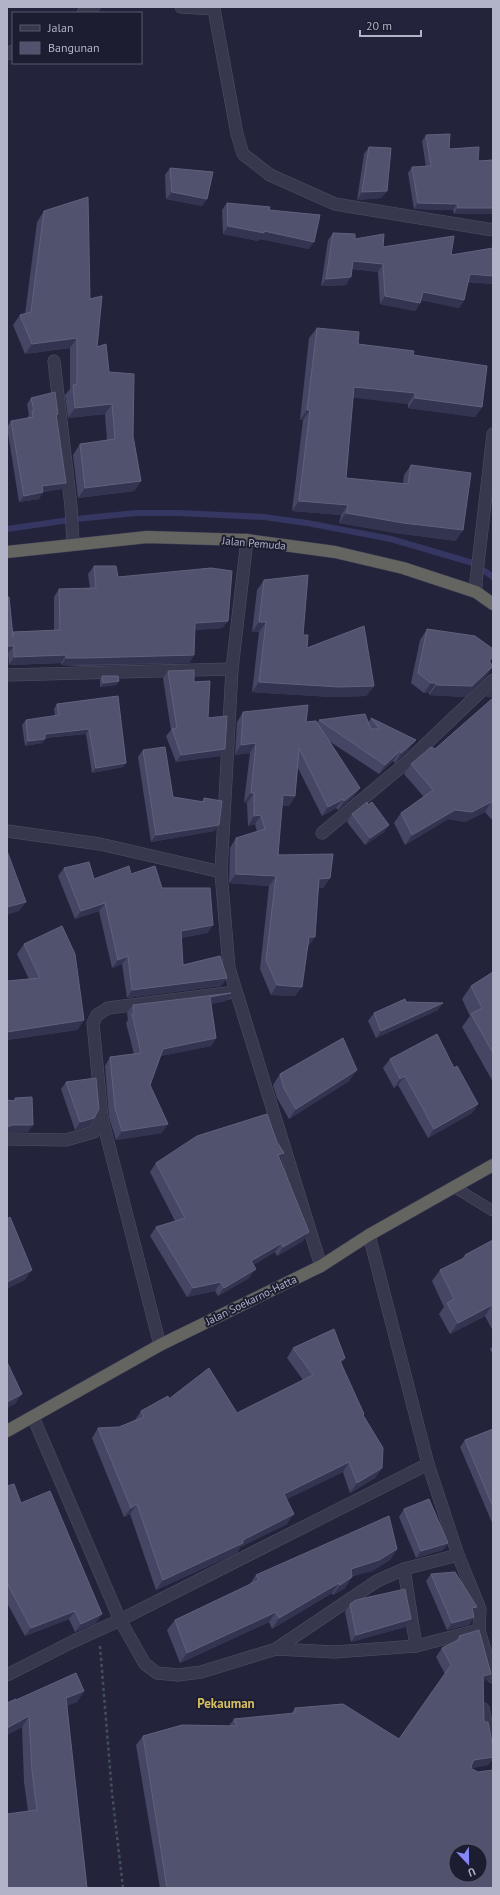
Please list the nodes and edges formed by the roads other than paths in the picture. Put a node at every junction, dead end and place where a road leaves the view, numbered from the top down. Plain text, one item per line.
1 (94, 7) edge
2 (181, 7) edge
3 (214, 8) edge
4 (85, 12) edge
5 (493, 230) edge
6 (54, 361) dead end
7 (493, 434) edge
8 (72, 539) junction
9 (247, 540) junction
10 (7, 552) edge
11 (476, 586) junction
12 (493, 604) edge
13 (232, 669) junction
14 (7, 675) edge
15 (493, 680) edge
16 (7, 831) edge
17 (322, 833) dead end
18 (221, 872) junction
19 (235, 992) junction
20 (102, 1118) junction
21 (7, 1139) edge
22 (493, 1166) edge
23 (454, 1187) junction
24 (493, 1211) edge
25 (369, 1235) junction
26 (321, 1266) junction
27 (160, 1345) junction
28 (33, 1416) junction
29 (7, 1431) edge
30 (428, 1464) junction
31 (458, 1555) junction
32 (404, 1569) junction
33 (120, 1620) junction
34 (479, 1630) junction
35 (416, 1646) junction
36 (276, 1649) junction
37 (7, 1675) edge
38 (493, 1677) edge
39 (484, 1708) edge
40 (493, 1752) edge

1 - 4 street
2 - 3 street
3 - 5 street
6 - 8 street
7 - 11 street
8 - 9 highway, Jalan Pemuda
8 - 10 highway, Jalan Pemuda
9 - 11 highway, Jalan Pemuda
9 - 13 street
11 - 12 highway, Jalan Pemuda
13 - 14 street
13 - 18 street
15 - 17 street
16 - 18 street
18 - 19 street
19 - 20 street
19 - 26 street
20 - 21 street
20 - 27 street
22 - 23 highway, Jalan Soekarno-Hatta
23 - 24 lane
23 - 25 highway, Jalan Soekarno-Hatta
25 - 26 highway, Jalan Soekarno-Hatta
25 - 30 street
26 - 27 highway, Jalan Soekarno-Hatta
27 - 28 highway, Jalan Soekarno-Hatta
28 - 29 highway, Jalan Soekarno-Hatta
28 - 33 street
30 - 31 street
30 - 33 street
31 - 32 street
31 - 34 street
32 - 35 street
32 - 36 street
33 - 36 street
33 - 37 street
34 - 35 street
34 - 38 street
35 - 36 street
39 - 40 lane

